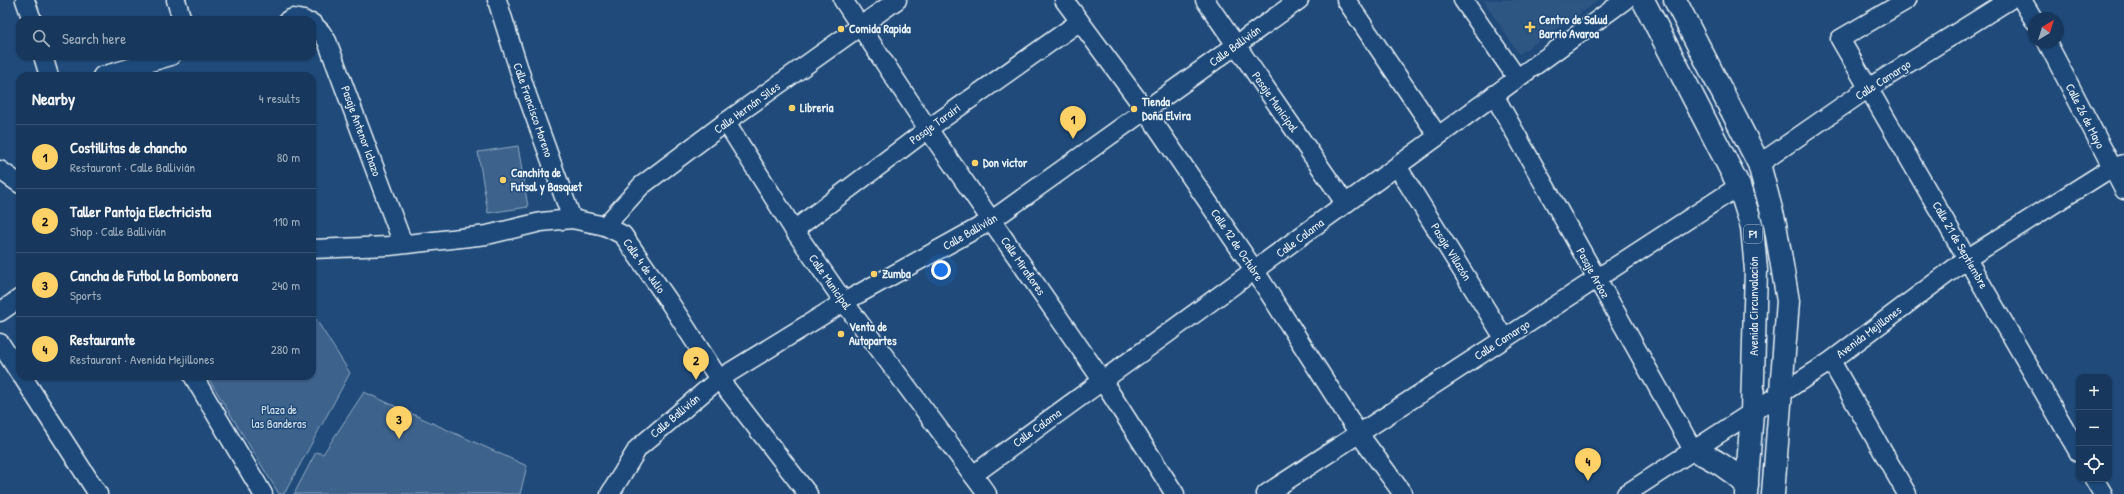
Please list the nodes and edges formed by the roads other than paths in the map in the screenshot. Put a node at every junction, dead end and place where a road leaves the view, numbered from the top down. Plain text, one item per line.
1 (25, 0) edge
2 (176, 0) edge
3 (497, 0) edge
4 (843, 0) edge
5 (897, 0) edge
6 (1064, 0) edge
7 (1205, 0) edge
8 (1299, 0) edge
9 (1346, 0) edge
10 (1464, 0) edge
11 (1625, 0) edge
12 (1642, 0) edge
13 (1675, 0) edge
14 (1907, 0) edge
15 (2010, 0) edge
16 (2022, 0) edge
17 (2029, 12) edge
18 (31, 16) edge
19 (181, 16) edge
20 (1079, 22) junction
21 (316, 27) edge
22 (861, 27) junction
23 (1236, 46) junction
24 (2050, 48) edge
25 (44, 60) edge
26 (157, 60) edge
27 (48, 72) edge
28 (116, 72) edge
29 (1517, 78) junction
30 (1868, 90) junction
31 (1494, 95) junction
32 (1146, 111) junction
33 (726, 122) junction
34 (928, 129) junction
35 (1438, 136) junction
36 (2124, 152) edge
37 (1759, 164) junction
38 (1397, 166) junction
39 (2118, 166) edge
40 (0, 170) edge
41 (16, 181) edge
42 (1739, 186) junction
43 (2124, 190) edge
44 (1345, 204) junction
45 (572, 219) junction
46 (992, 220) junction
47 (605, 226) junction
48 (794, 230) junction
49 (403, 244) junction
50 (316, 249) edge
51 (1968, 258) junction
52 (1255, 271) junction
53 (1596, 279) junction
54 (16, 301) edge
55 (844, 302) junction
56 (0, 312) edge
57 (1504, 338) junction
58 (0, 343) edge
59 (1830, 361) junction
60 (16, 367) edge
61 (719, 379) junction
62 (24, 380) edge
63 (195, 380) edge
64 (1102, 380) junction
65 (1782, 393) junction
66 (1752, 412) junction
67 (1358, 434) junction
68 (2076, 447) edge
69 (1693, 450) junction
70 (974, 474) junction
71 (2096, 482) edge
72 (1746, 489) edge
73 (98, 494) edge
74 (263, 494) edge
75 (610, 494) edge
76 (808, 494) edge
77 (987, 494) edge
78 (1175, 494) edge
79 (1266, 494) edge
80 (1403, 494) edge
81 (1626, 494) edge
82 (1773, 494) edge
83 (1907, 494) edge
84 (2103, 494) edge

1 - 18 street
2 - 19 street
3 - 45 street, Calle Francisco Moreno
4 - 22 street, Calle Miraflores
5 - 22 street, Calle Hernán Siles
6 - 20 street, Calle 12 de Octubre
7 - 23 street, Pasaje Municipal
8 - 23 street, Calle Ballivián
9 - 35 street
10 - 29 street
11 - 29 street, Calle Calama
12 - 42 highway, Avenida Circunvalación / F1
13 - 37 highway, F1
14 - 30 street, Calle 21 de Septiembre
15 - 30 street, Calle Camargo
16 - 17 street
20 - 32 street, Calle 12 de Octubre
20 - 34 street, Pasaje Tarairi
21 - 49 street, Pasaje Antenor Ichazo
22 - 33 street, Calle Hernán Siles
22 - 34 street, Calle Miraflores
23 - 32 street, Calle Ballivián
23 - 44 street, Pasaje Municipal
24 - 39 street, Calle 26 de Mayo
25 - 27 street
26 - 28 street
29 - 31 street, Calle Calama
30 - 37 street, Calle Camargo
30 - 51 street, Calle 21 de Septiembre
31 - 35 street, Calle Calama
31 - 53 street, Pasaje Aráoz
32 - 46 street, Calle Ballivián
32 - 52 street, Calle 12 de Octubre
33 - 47 street, Calle Hernán Siles
33 - 48 street, Calle Municipal
34 - 46 street, Calle Miraflores
34 - 48 street, Pasaje Tarairi
35 - 38 street, Calle Calama
36 - 39 street, Avenida Mejillones
37 - 65 highway, F1
38 - 44 street, Calle Calama
38 - 57 street, Pasaje Villazón
39 - 43 street, Calle 26 de Mayo
39 - 51 street, Avenida Mejillones
40 - 41 street
42 - 53 street, Calle Camargo
42 - 66 highway, Avenida Circunvalación / F1
44 - 52 street, Calle Calama
45 - 47 street, Calle 4 de Julio
45 - 49 street, Calle 4 de Julio
46 - 55 street, Calle Ballivián
46 - 64 street, Calle Miraflores
47 - 61 street, Calle 4 de Julio
48 - 55 street, Calle Municipal
49 - 50 street, Calle 4 de Julio
51 - 59 street, Avenida Mejillones
51 - 68 street, Calle 21 de Septiembre
52 - 64 street, Calle Calama
52 - 67 street, Calle 12 de Octubre
53 - 57 street, Calle Camargo
53 - 69 street, Pasaje Aráoz
54 - 56 street
55 - 61 street, Calle Ballivián
55 - 70 street, Calle Municipal
57 - 67 street, Calle Camargo
58 - 60 street
59 - 65 street, Avenida Mejillones
59 - 83 street
61 - 75 street, Calle Ballivián
61 - 76 street, Calle 4 de Julio
62 - 73 street
63 - 74 street
64 - 70 street, Calle Calama
64 - 78 street, Calle Miraflores
65 - 66 street, Avenida Mejillones
65 - 82 highway, F1
66 - 69 street, Avenida Mejillones
66 - 72 highway, Avenida Circunvalación / F1
67 - 79 street, Calle Camargo
67 - 80 street, Calle 12 de Octubre
69 - 72 highway
69 - 81 street, Avenida Mejillones
70 - 77 street, Calle Municipal
71 - 84 street

